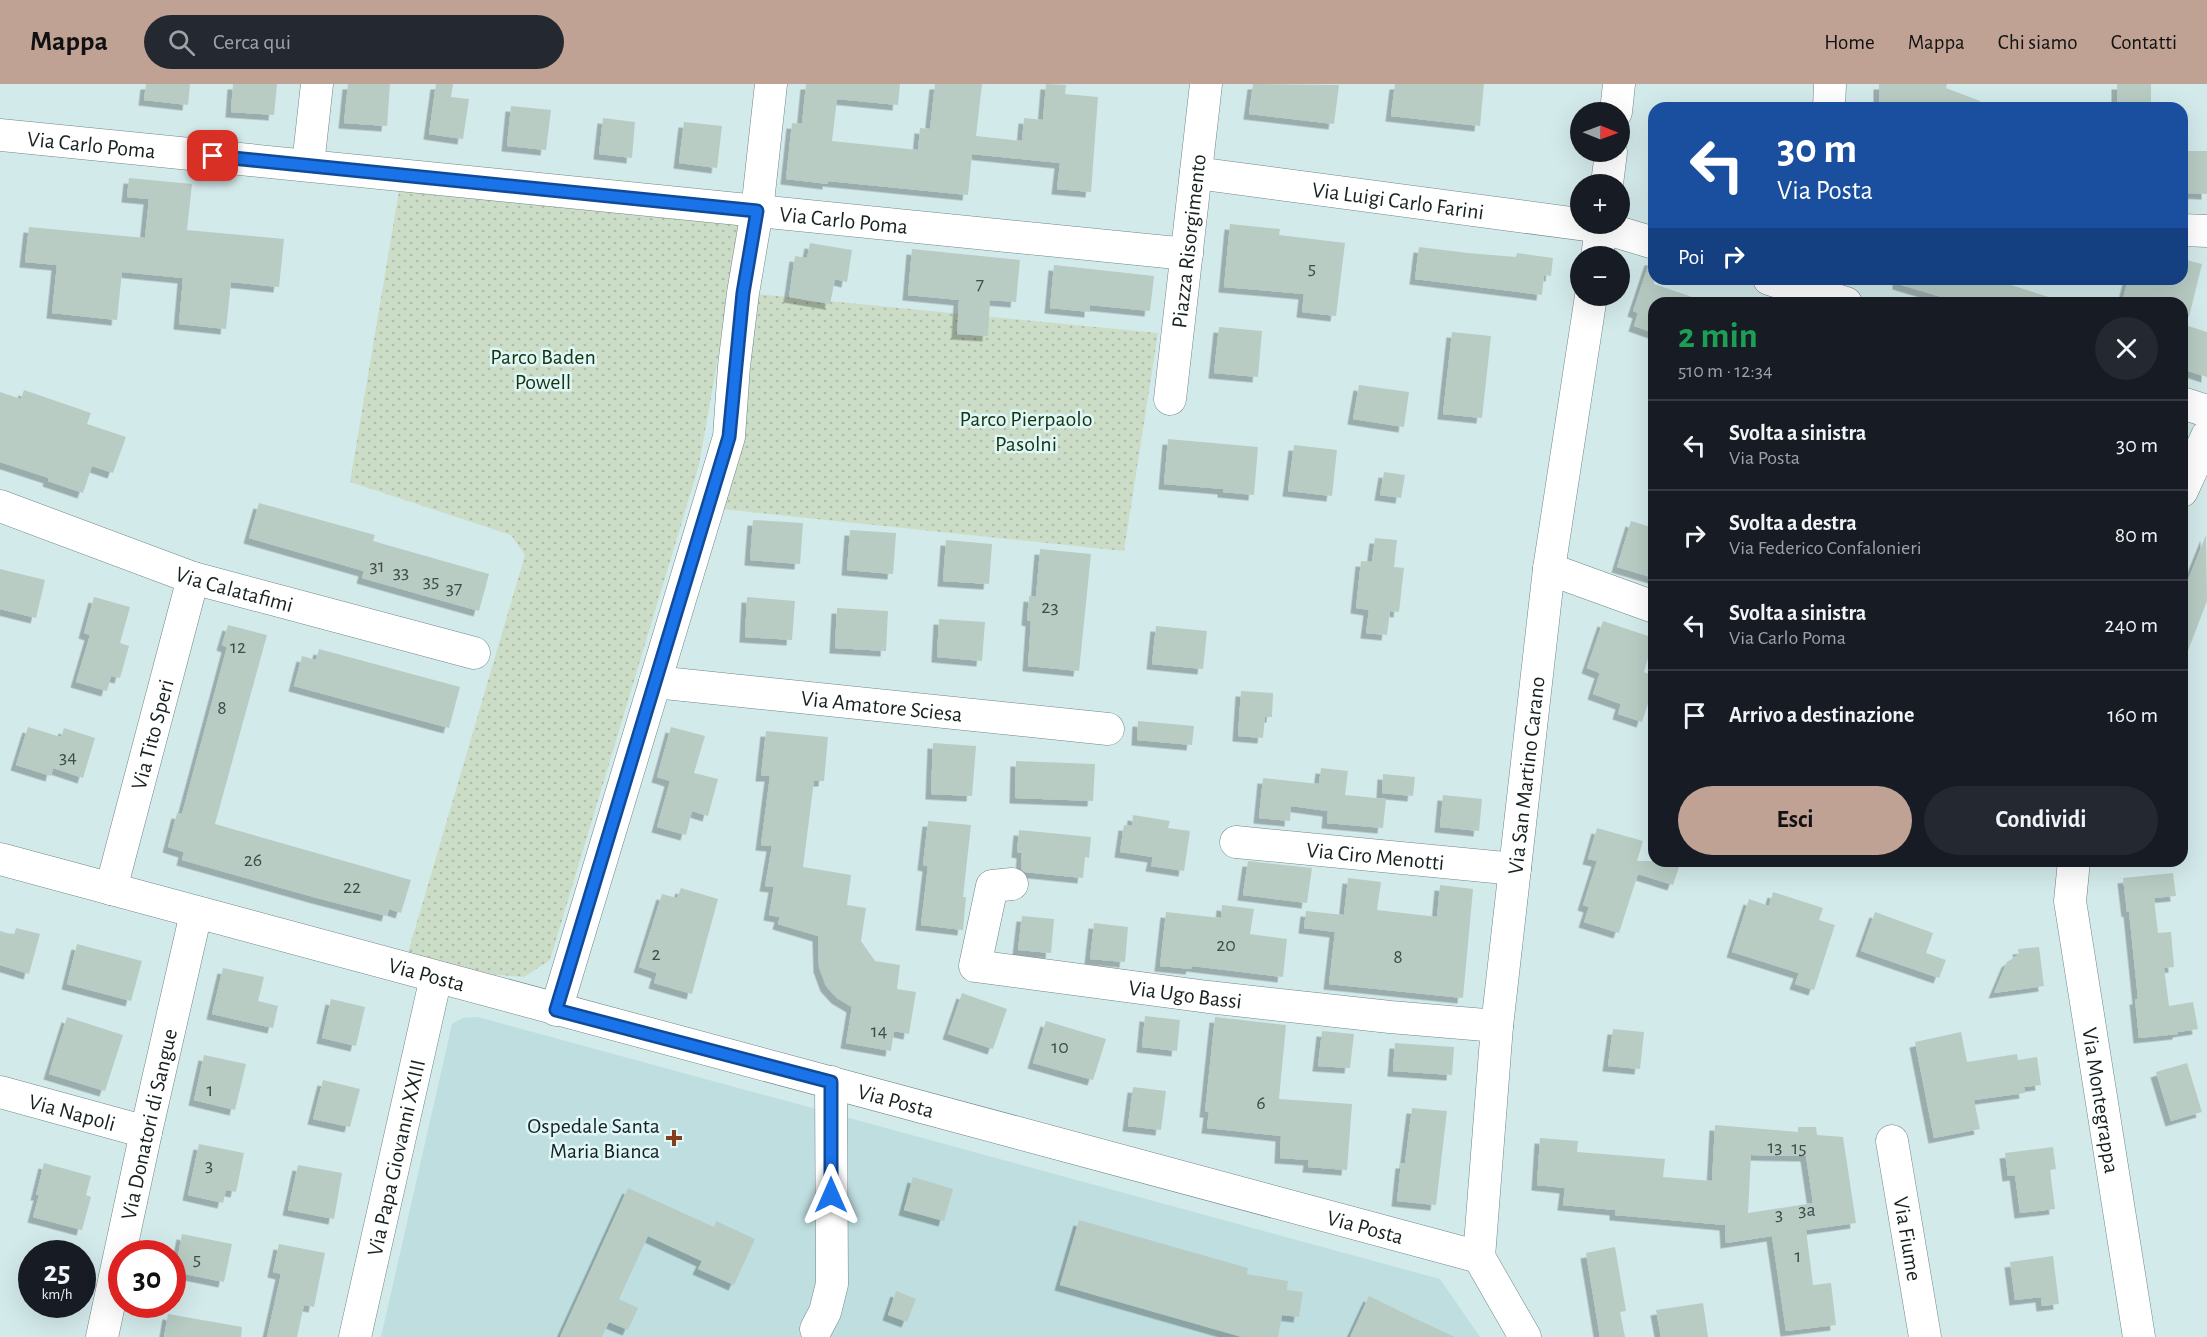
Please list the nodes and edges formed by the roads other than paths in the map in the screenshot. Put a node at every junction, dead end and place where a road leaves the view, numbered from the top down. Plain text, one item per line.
1 (317, 84) edge
2 (771, 84) edge
3 (1206, 84) edge
4 (1619, 84) edge
5 (1830, 84) edge
6 (1617, 102) edge
7 (1829, 102) edge
8 (0, 135) edge
9 (308, 165) junction
10 (1196, 173) junction
11 (757, 211) junction
12 (2188, 230) edge
13 (2207, 231) edge
14 (1600, 236) edge
15 (1648, 242) edge
16 (1186, 254) junction
17 (1796, 285) edge
18 (1832, 293) edge
19 (1589, 306) edge
20 (1170, 399) dead end
21 (2188, 405) edge
22 (2207, 411) edge
23 (2207, 436) edge
24 (2188, 478) edge
25 (0, 506) edge
26 (1549, 569) junction
27 (193, 578) junction
28 (1648, 605) edge
29 (474, 653) dead end
30 (654, 682) junction
31 (1108, 729) dead end
32 (1236, 842) dead end
33 (0, 859) edge
34 (2073, 867) edge
35 (1515, 869) junction
36 (1012, 884) dead end
37 (111, 889) junction
38 (196, 913) junction
39 (435, 977) junction
40 (556, 1010) junction
41 (1497, 1026) junction
42 (831, 1082) junction
43 (0, 1092) edge
44 (146, 1132) junction
45 (1892, 1141) dead end
46 (1479, 1257) junction
47 (823, 1335) edge
48 (102, 1337) edge
49 (354, 1337) edge
50 (1525, 1337) edge
51 (1925, 1337) edge
52 (2139, 1337) edge

1 - 9 street
2 - 11 street
3 - 10 street, Piazza Risorgimento
4 - 6 street
5 - 7 street
8 - 9 street, Via Carlo Poma
9 - 11 street, Via Carlo Poma
10 - 14 street, Via Luigi Carlo Farini
10 - 16 street, Piazza Risorgimento
11 - 16 street, Via Carlo Poma
11 - 30 street
12 - 13 street
14 - 15 street, Via Luigi Carlo Farini
16 - 20 street, Piazza Risorgimento
17 - 18 street
19 - 26 street, Via San Martino Carano
21 - 22 street
23 - 24 street
25 - 27 street, Via Calatafimi
26 - 28 street
26 - 35 street, Via San Martino Carano
27 - 29 street, Via Calatafimi
27 - 37 street, Via Tito Speri
30 - 31 street, Via Amatore Sciesa
30 - 40 street
32 - 35 street, Via Ciro Menotti
33 - 37 street, Via Posta
34 - 52 street, Via Montegrappa
35 - 41 street, Via San Martino Carano
36 - 41 street, Via Ugo Bassi
37 - 38 street, Via Posta
38 - 39 street, Via Posta
38 - 44 street, Via Donatori di Sangue
39 - 40 street, Via Posta
39 - 49 street, Via Papa Giovanni XXIII
40 - 42 street, Via Posta
41 - 46 street, Via San Martino Carano
42 - 46 street, Via Posta
42 - 47 street
43 - 44 street, Via Napoli
44 - 48 street, Via Donatori di Sangue
45 - 51 street, Via Fiume
46 - 50 street

